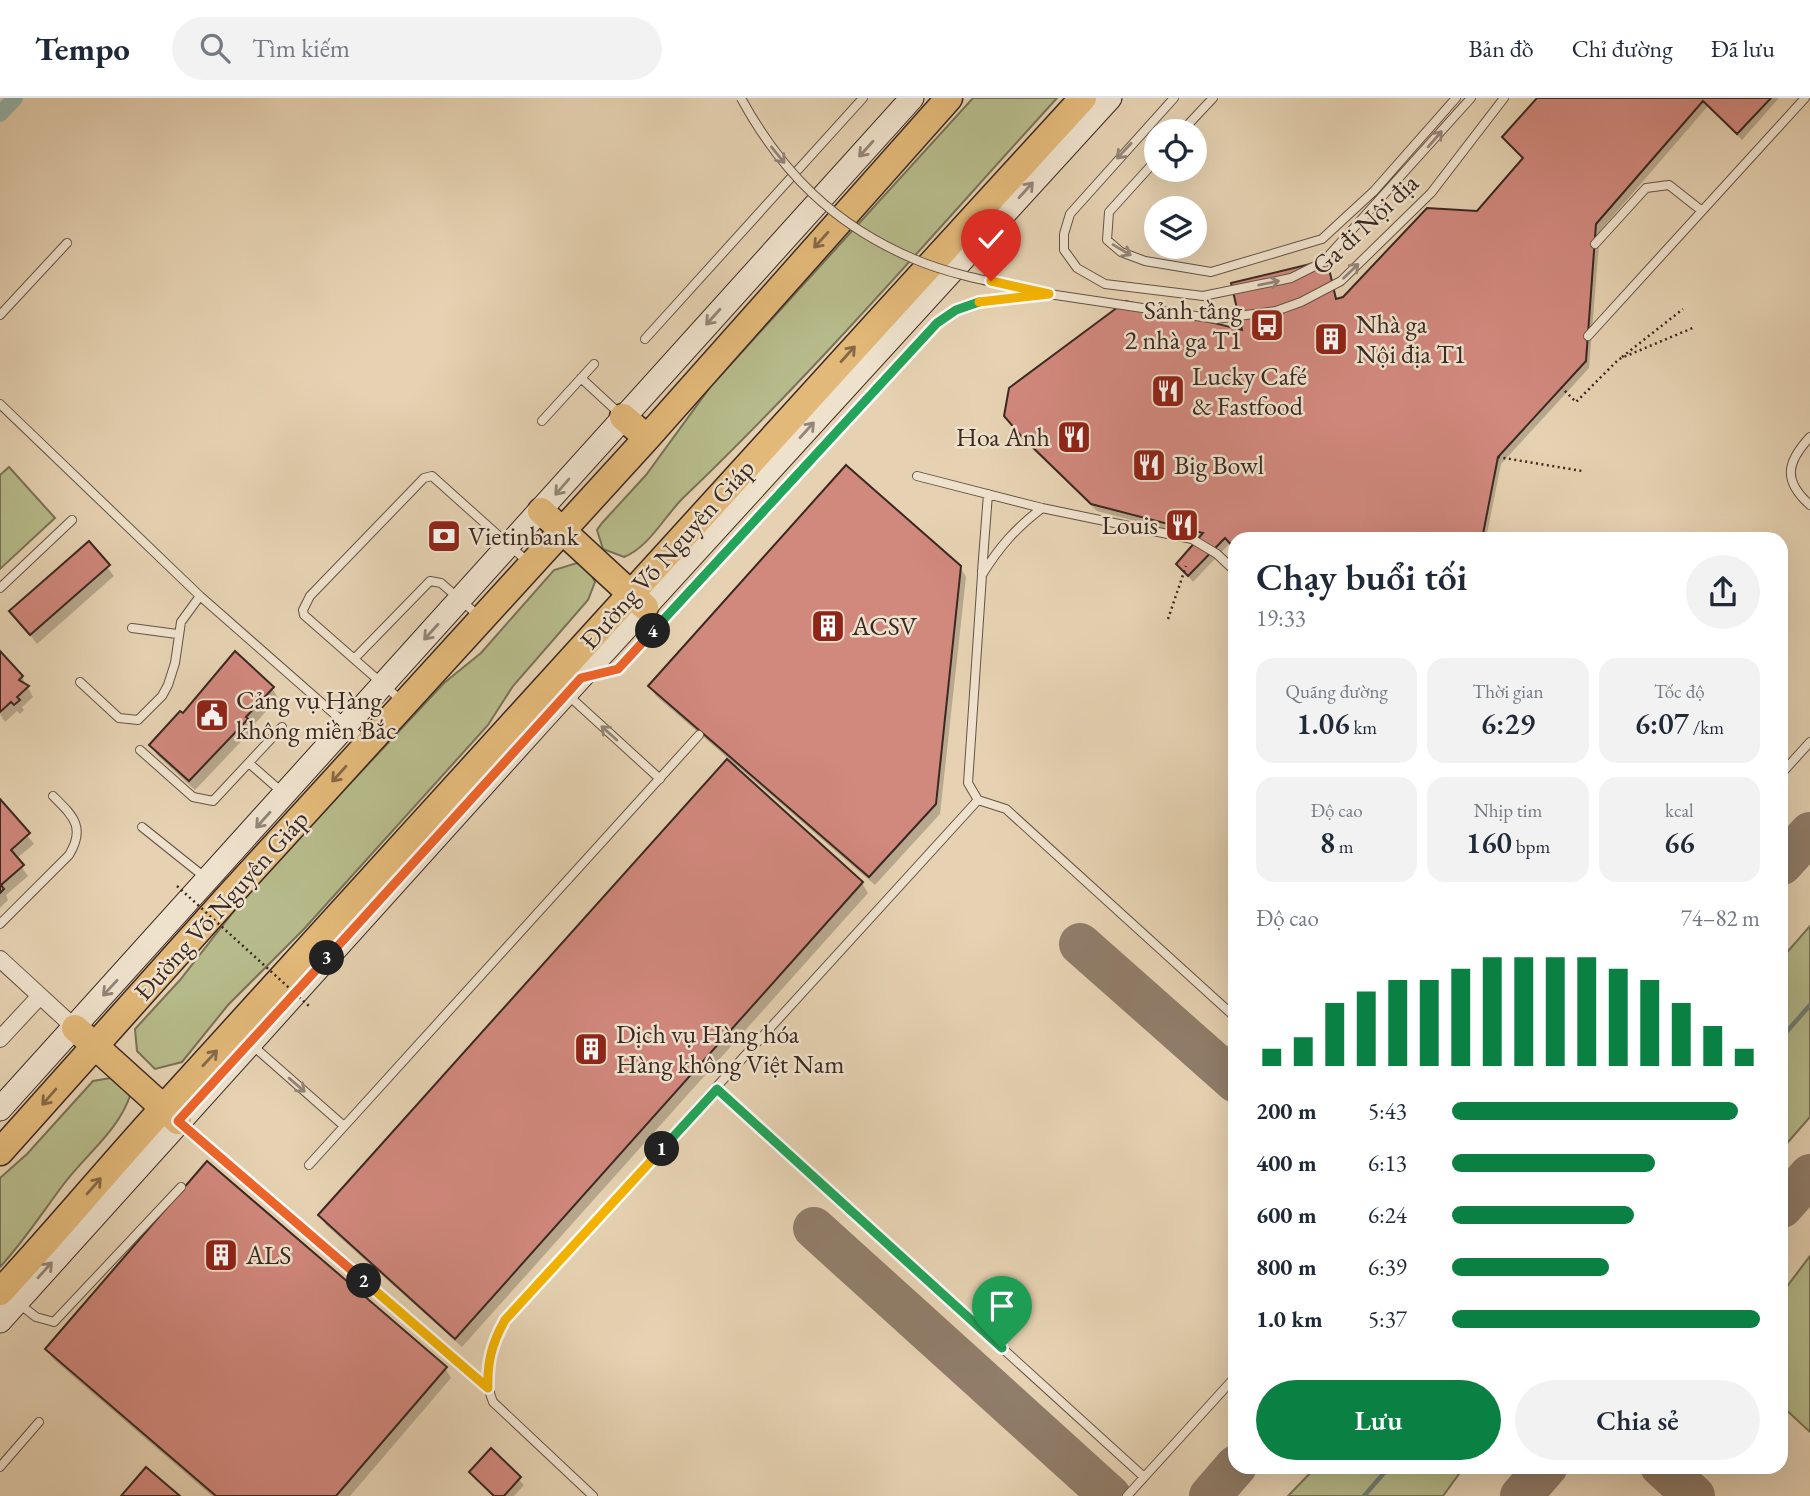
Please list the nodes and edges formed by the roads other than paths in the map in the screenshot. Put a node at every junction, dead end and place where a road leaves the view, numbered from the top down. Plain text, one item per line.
1 (741, 98) edge
2 (863, 98) edge
3 (912, 98) edge
4 (949, 98) edge
5 (1083, 98) edge
6 (1110, 98) edge
7 (1174, 98) edge
8 (1213, 98) edge
9 (1456, 98) edge
10 (1471, 98) edge
11 (1504, 98) edge
12 (1805, 98) edge
13 (1193, 119) edge
14 (1144, 173) edge
15 (1702, 211) junction
16 (67, 243) dead end
17 (1595, 244) dead end
18 (1049, 294) junction
19 (0, 315) edge
20 (1588, 336) dead end
21 (645, 339) dead end
22 (594, 364) dead end
23 (581, 379) junction
24 (0, 404) edge
25 (623, 417) junction
26 (542, 421) dead end
27 (1810, 437) edge
28 (647, 438) junction
29 (779, 461) junction
30 (750, 463) junction
31 (917, 476) dead end
32 (988, 494) junction
33 (1810, 505) edge
34 (1042, 508) junction
35 (541, 511) junction
36 (72, 520) dead end
37 (562, 531) junction
38 (509, 545) junction
39 (531, 564) junction
40 (1228, 565) edge
41 (982, 575) junction
42 (0, 588) edge
43 (200, 596) junction
44 (461, 599) junction
45 (638, 600) junction
46 (482, 618) junction
47 (132, 628) dead end
48 (177, 634) junction
49 (354, 659) junction
50 (80, 682) dead end
51 (566, 684) junction
52 (384, 685) junction
53 (404, 703) junction
54 (541, 721) junction
55 (282, 727) dead end
56 (357, 734) junction
57 (699, 735) dead end
58 (501, 741) junction
59 (1810, 742) edge
60 (140, 750) dead end
61 (250, 764) junction
62 (1788, 766) edge
63 (660, 779) junction
64 (285, 795) junction
65 (53, 796) dead end
66 (978, 800) junction
67 (142, 827) dead end
68 (209, 881) junction
69 (0, 924) edge
70 (0, 959) edge
71 (39, 997) junction
72 (1228, 1011) edge
73 (75, 1028) junction
74 (0, 1039) edge
75 (250, 1043) junction
76 (94, 1046) junction
77 (717, 1089) junction
78 (0, 1109) edge
79 (171, 1115) junction
80 (344, 1126) junction
81 (0, 1152) edge
82 (309, 1165) dead end
83 (181, 1187) dead end
84 (8, 1297) edge
85 (0, 1321) edge
86 (1228, 1385) edge
87 (488, 1388) junction
88 (39, 1422) dead end
89 (0, 1466) edge
90 (1144, 1477) junction
91 (593, 1496) edge
92 (1127, 1496) edge

1 -> 18 lane, Ga đi Nội địa, bridge
2 - 21 lane
3 -> 25 main road, Đường Võ Nguyên Giáp
4 -> 28 highway, Đường Võ Nguyên Giáp
30 -> 5 highway, Đường Võ Nguyên Giáp
29 -> 6 main road, Đường Võ Nguyên Giáp
7 -> 10 lane
8 - 13 lane
14 -> 9 lane
18 -> 11 lane, Ga đi Nội địa
12 - 15 lane
15 - 17 lane
15 - 20 lane
16 - 19 lane
18 - 51 lane, Ga đi Nội địa
22 - 23 lane
23 - 25 lane
23 - 26 lane
24 - 43 lane
25 - 28 highway
25 -> 35 main road, Đường Võ Nguyên Giáp
27 - 33 lane
28 - 37 highway, Đường Võ Nguyên Giáp
29 - 30 main road
29 - 45 main road, Đường Võ Nguyên Giáp
30 - 45 highway, Đường Võ Nguyên Giáp
31 - 32 lane
32 - 34 lane
32 - 41 lane
34 - 40 lane
34 - 41 lane
35 - 37 highway
35 - 38 main road, Đường Võ Nguyên Giáp
36 - 42 lane
37 - 39 highway, Đường Võ Nguyên Giáp
37 - 45 highway
38 - 39 lane
38 - 44 main road, Đường Võ Nguyên Giáp
38 - 49 lane
39 - 46 highway, Đường Võ Nguyên Giáp
41 - 66 lane
43 - 48 lane
43 - 56 lane
44 - 46 lane
44 - 49 lane
44 -> 52 main road, Đường Võ Nguyên Giáp
45 - 51 highway, Đường Võ Nguyên Giáp
46 - 53 highway, Đường Võ Nguyên Giáp
47 - 48 lane
48 - 50 lane
49 - 52 lane
51 - 54 main road, Đường Võ Nguyên Giáp
51 - 58 highway, Đường Võ Nguyên Giáp
63 -> 51 lane
52 - 53 lane
52 - 56 main road, Đường Võ Nguyên Giáp
53 - 56 highway, Đường Võ Nguyên Giáp
54 - 58 main road
54 - 75 main road, Đường Võ Nguyên Giáp
55 - 61 lane
56 - 64 main road, Đường Võ Nguyên Giáp
56 -> 76 highway, Đường Võ Nguyên Giáp
57 - 63 lane
79 -> 58 highway, Đường Võ Nguyên Giáp
59 - 62 lane
60 - 61 lane
61 - 64 lane
63 - 80 lane
64 -> 68 main road, Đường Võ Nguyên Giáp
65 - 69 lane
66 - 72 lane
66 - 77 lane
67 - 68 lane
68 -> 73 main road, Đường Võ Nguyên Giáp
70 - 71 street
71 - 73 street
71 - 74 street
73 - 76 highway
73 - 78 main road, Đường Võ Nguyên Giáp
75 - 79 main road, Đường Võ Nguyên Giáp
75 -> 80 lane
76 - 79 highway
76 -> 81 highway, Đường Võ Nguyên Giáp
77 - 87 lane
77 - 90 lane
84 -> 79 highway, Đường Võ Nguyên Giáp
79 - 87 lane
80 - 82 lane
83 - 84 lane
84 - 85 main road, Đường Võ Nguyên Giáp
86 - 90 lane
87 - 91 lane
88 - 89 lane
90 - 92 lane

